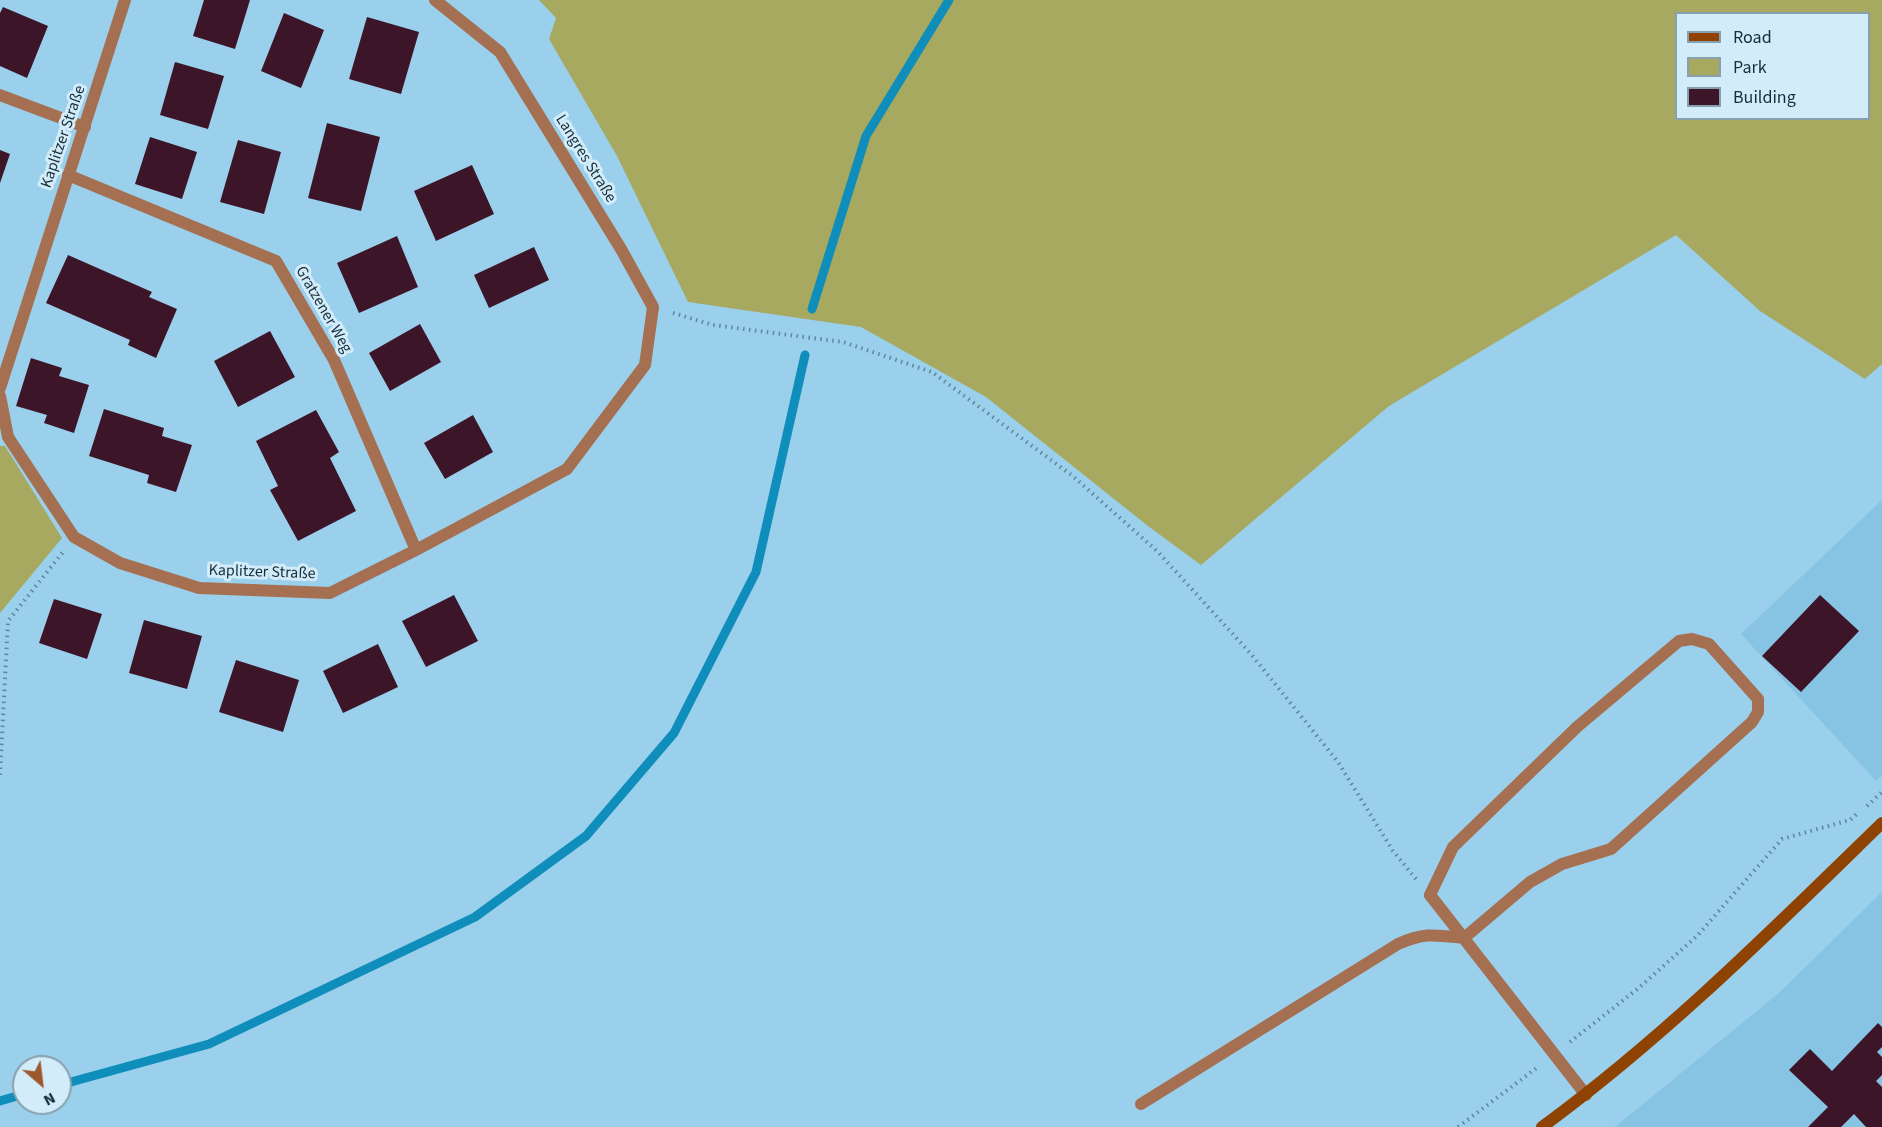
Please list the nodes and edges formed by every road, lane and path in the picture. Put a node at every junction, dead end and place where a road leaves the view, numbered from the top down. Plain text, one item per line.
1 (125, 0) edge
2 (435, 0) edge
3 (0, 95) edge
4 (85, 127) junction
5 (68, 176) junction
6 (652, 307) junction
7 (0, 388) edge
8 (0, 396) edge
9 (74, 537) junction
10 (416, 550) junction
11 (0, 775) edge
12 (1882, 792) edge
13 (1882, 823) edge
14 (1430, 895) junction
15 (1464, 938) junction
16 (1555, 1054) junction
17 (1586, 1095) junction
18 (1141, 1104) dead end
19 (1458, 1127) edge
20 (1542, 1127) edge

1 - 4 street, Kaplitzer Straße
2 - 6 street, Langres Straße
3 - 4 street
4 - 5 street, Kaplitzer Straße
5 - 7 street, Kaplitzer Straße
5 - 10 street, Gratzener Weg
6 - 10 street, Kaplitzer Straße
6 - 14 path
8 - 9 street, Kaplitzer Straße
9 - 10 street, Kaplitzer Straße
9 - 11 path
12 - 16 path
13 - 17 main road
14 - 15 street
14 - 15 street
15 - 16 street
15 - 18 street
16 - 17 street
16 - 19 path
17 - 20 main road

